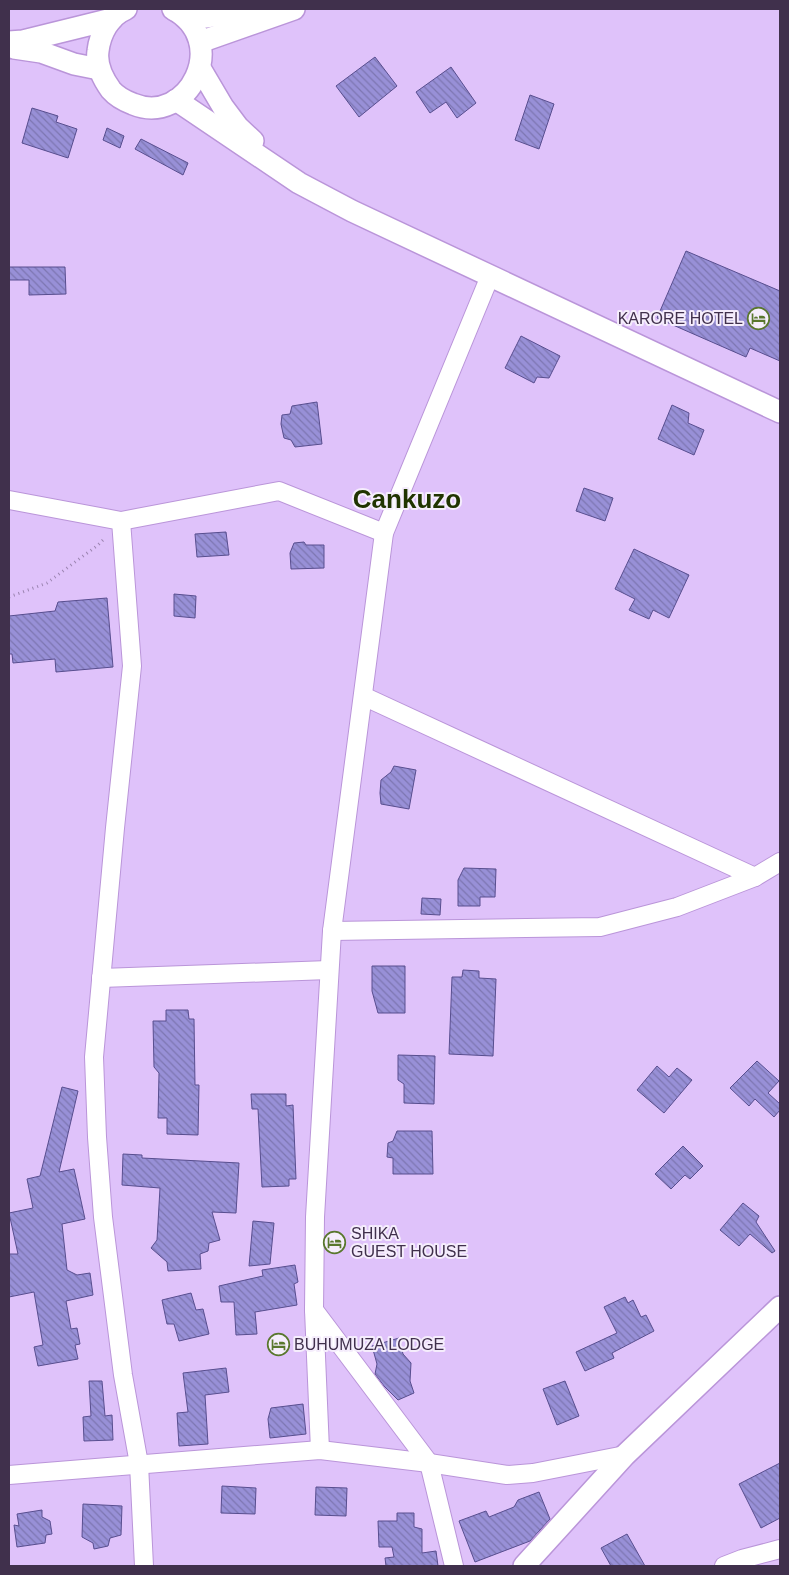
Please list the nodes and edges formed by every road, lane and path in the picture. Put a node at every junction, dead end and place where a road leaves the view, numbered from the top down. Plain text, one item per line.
1 (174, 9) edge
2 (256, 9) edge
3 (294, 9) edge
4 (119, 14) edge
5 (9, 42) edge
6 (200, 42) junction
7 (9, 47) edge
8 (200, 68) junction
9 (100, 69) junction
10 (176, 100) junction
11 (299, 183) junction
12 (490, 276) junction
13 (780, 412) edge
14 (9, 500) edge
15 (121, 521) junction
16 (384, 533) junction
17 (9, 597) edge
18 (363, 696) junction
19 (780, 862) edge
20 (755, 877) junction
21 (332, 931) junction
22 (330, 970) junction
23 (101, 978) junction
24 (780, 1307) edge
25 (314, 1310) junction
26 (320, 1450) junction
27 (625, 1455) junction
28 (429, 1463) junction
29 (140, 1464) junction
30 (9, 1475) edge
31 (780, 1549) edge
32 (144, 1566) edge
33 (454, 1566) edge
34 (524, 1566) edge
35 (724, 1566) edge

1 - 2 main road
1 - 6 main road
3 - 6 main road
4 - 5 main road
4 - 9 main road
6 - 8 main road
7 - 9 main road
8 - 10 main road
8 - 11 main road
9 - 10 main road
10 - 11 main road
11 - 12 main road
12 - 13 main road
12 - 16 street
14 - 15 street
15 - 16 street
15 - 17 path
15 - 23 street
16 - 18 street
18 - 20 street
18 - 21 street
19 - 20 street
20 - 21 street
21 - 22 street
22 - 23 street
22 - 25 street
23 - 29 street
24 - 27 main road
25 - 26 street
25 - 28 street
26 - 28 street
26 - 29 street
27 - 28 street
27 - 34 main road
28 - 33 street
29 - 30 street
29 - 32 street
31 - 35 street

